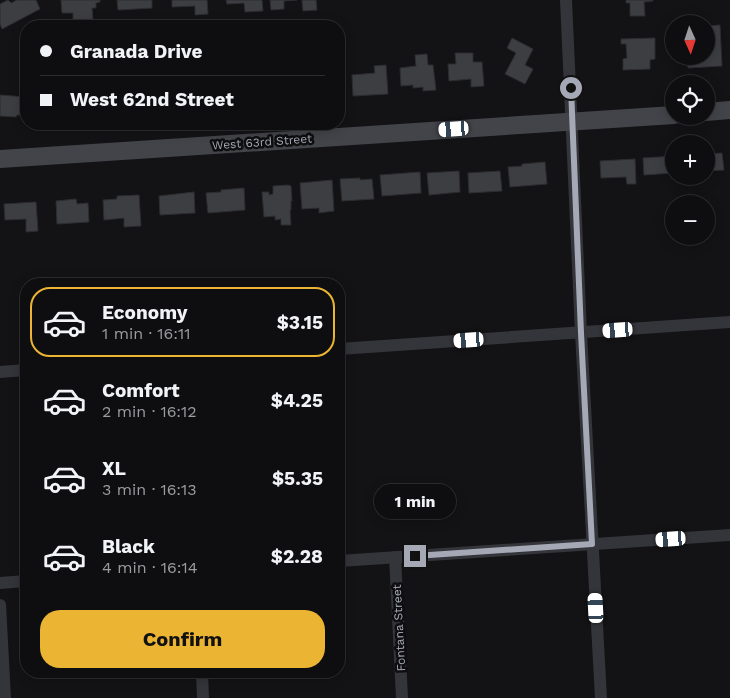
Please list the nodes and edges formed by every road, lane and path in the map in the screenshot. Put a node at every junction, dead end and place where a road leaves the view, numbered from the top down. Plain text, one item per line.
1 (566, 0) edge
2 (730, 110) edge
3 (715, 111) edge
4 (665, 116) edge
5 (572, 122) junction
6 (0, 159) edge
7 (730, 322) edge
8 (581, 333) junction
9 (345, 349) edge
10 (20, 370) edge
11 (0, 372) edge
12 (730, 535) edge
13 (592, 544) junction
14 (395, 557) junction
15 (345, 561) edge
16 (20, 581) edge
17 (0, 583) edge
18 (0, 605) edge
19 (202, 678) edge
20 (5, 698) edge
21 (203, 698) edge
22 (402, 698) edge
23 (601, 698) edge

1 - 5 street
2 - 3 main road
4 - 5 main road, West 63rd Street
5 - 6 main road, West 63rd Street
5 - 8 street
7 - 8 street
8 - 9 street
8 - 13 street
10 - 11 street
12 - 13 street
13 - 14 street
13 - 23 street
14 - 15 street
14 - 22 street, Fontana Street
16 - 17 street
18 - 20 street
19 - 21 street

